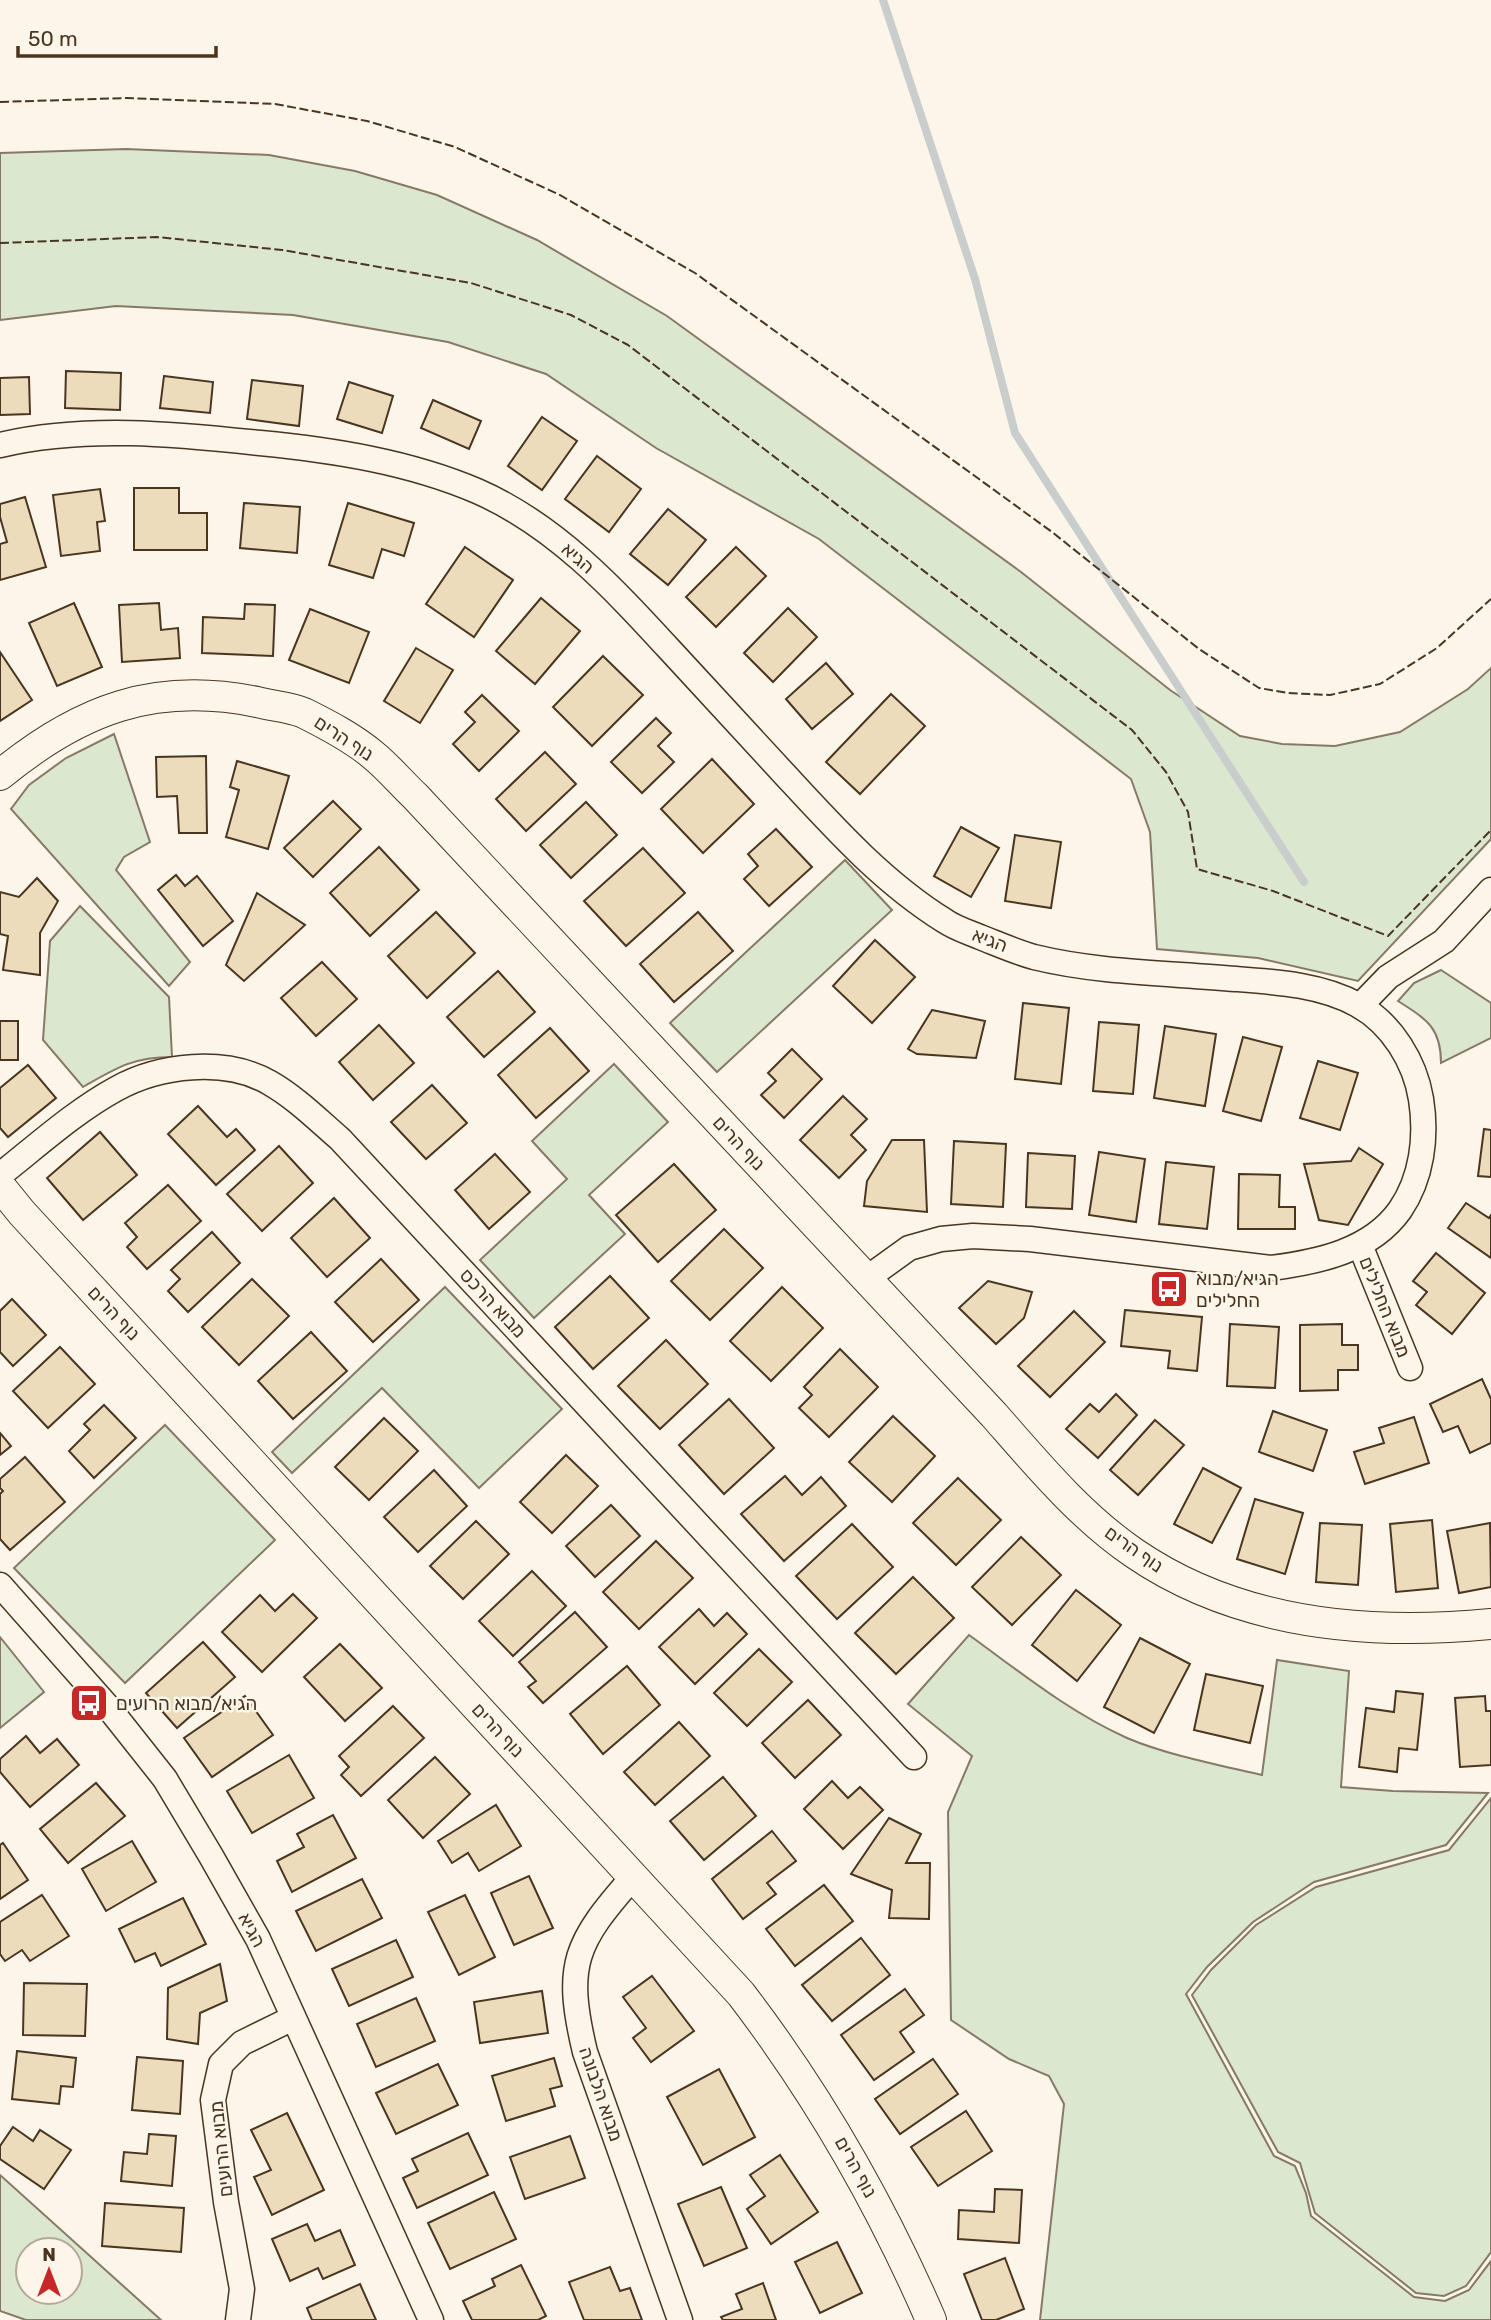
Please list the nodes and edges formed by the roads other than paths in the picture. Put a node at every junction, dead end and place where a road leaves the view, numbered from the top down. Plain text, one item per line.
1 (0, 445) edge
2 (0, 775) edge
3 (1491, 890) edge
4 (1360, 1006) junction
5 (0, 1175) edge
6 (0, 1186) edge
7 (1360, 1245) junction
8 (866, 1279) junction
9 (1410, 1368) dead end
10 (0, 1585) edge
11 (1491, 1624) edge
12 (914, 1757) dead end
13 (633, 1877) junction
14 (293, 2018) junction
15 (238, 2320) edge
16 (431, 2320) edge
17 (680, 2320) edge
18 (931, 2320) edge

1 - 4 street, הגיא
2 - 8 street, נוף הרים
3 - 4 street
4 - 7 street, הגיא
5 - 12 street, מבוא הרכס
6 - 13 street, נוף הרים
7 - 8 street, הגיא
7 - 9 street, מבוא החלילים
8 - 11 street, נוף הרים
10 - 14 street, הגיא
13 - 17 street, מבוא הלבונה
13 - 18 street, נוף הרים
14 - 15 street, מבוא הרועים
14 - 16 street, הגיא

